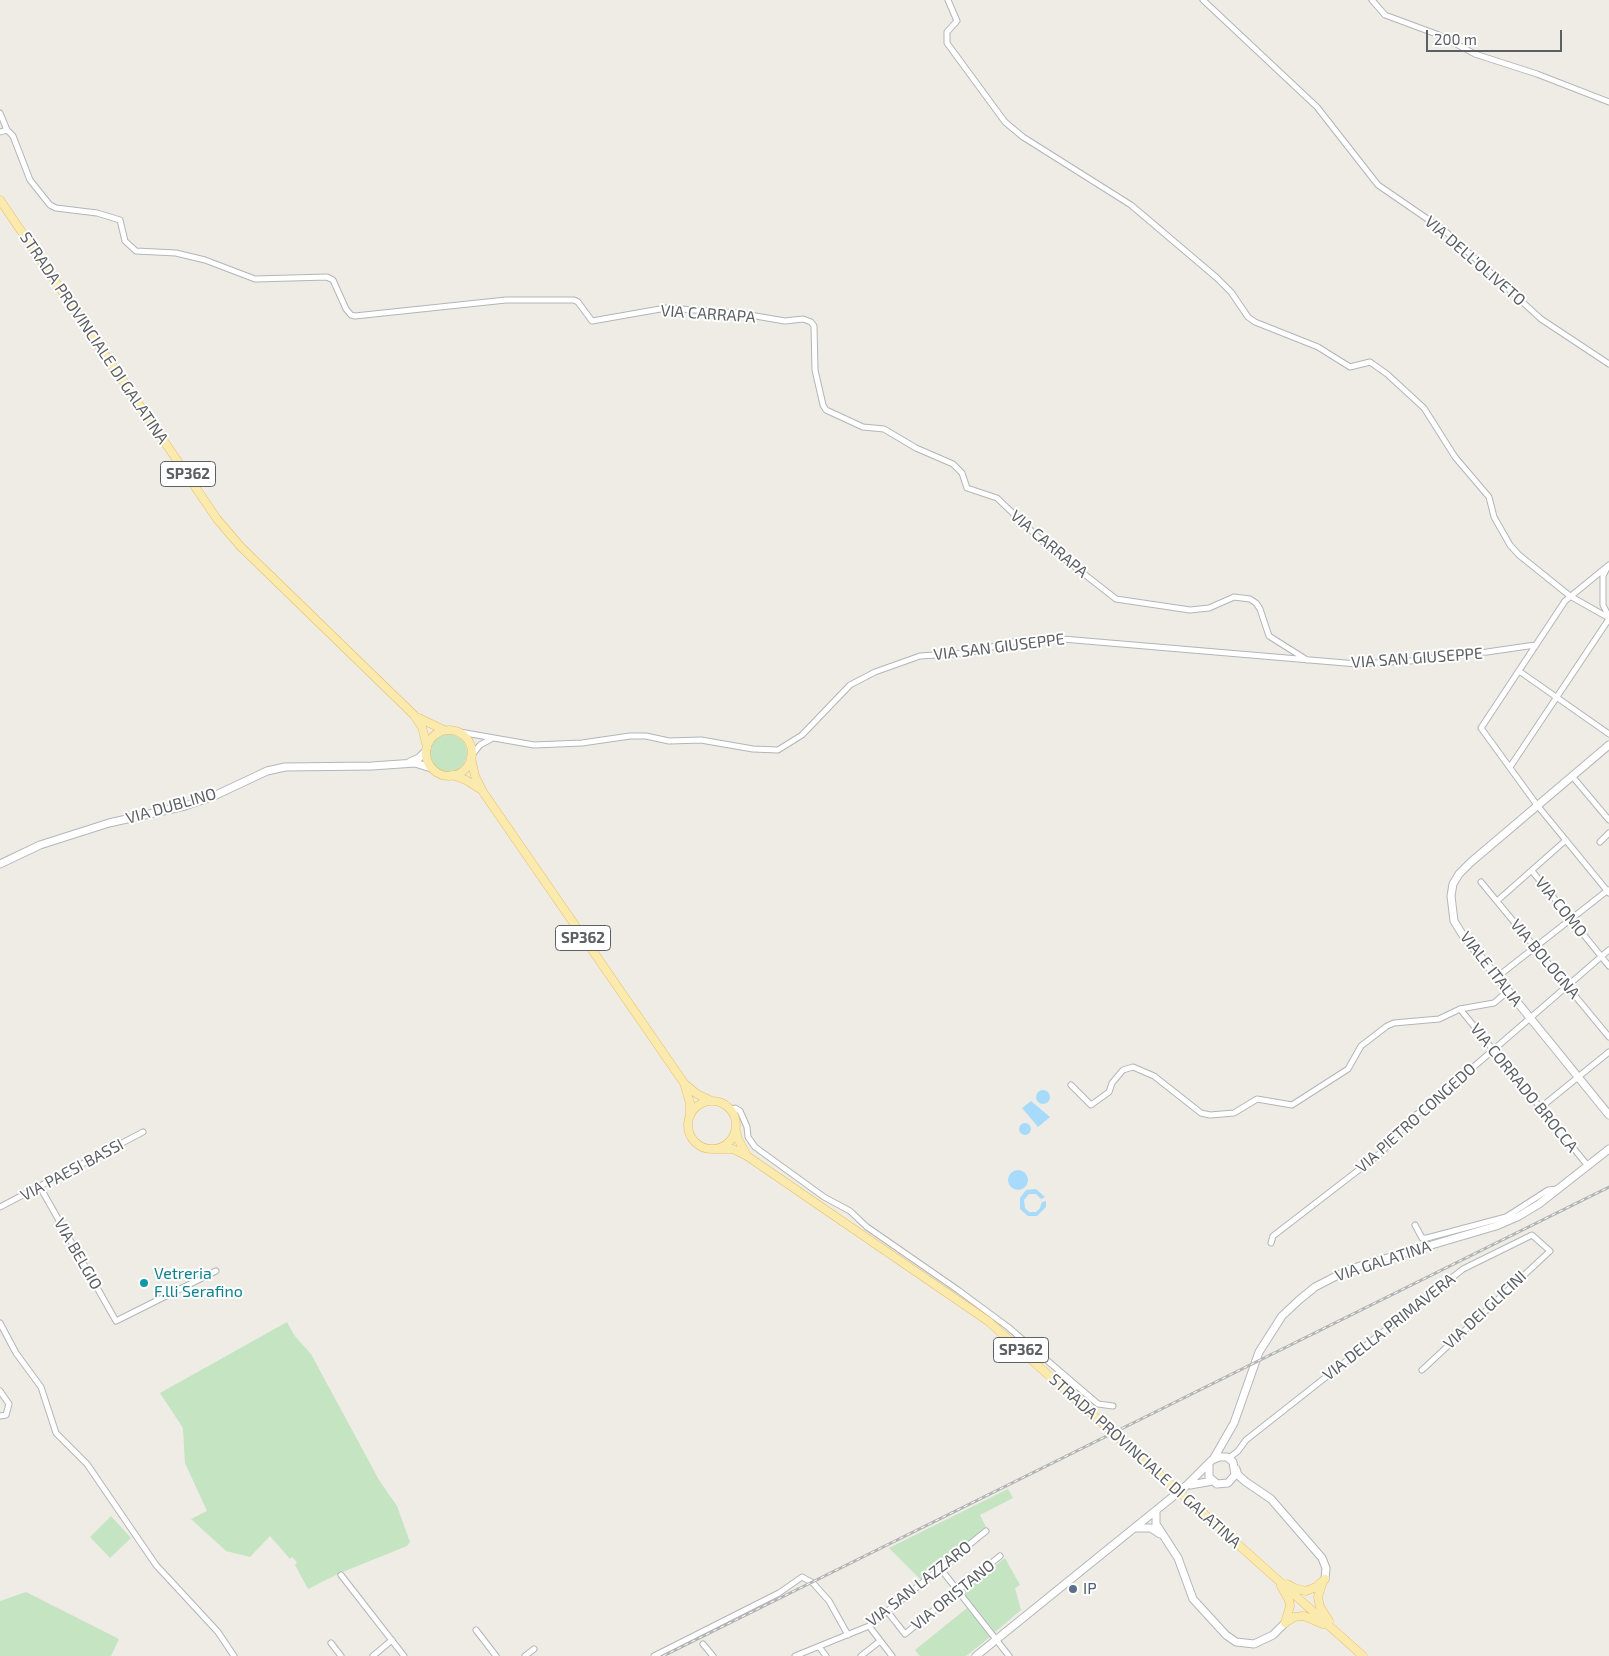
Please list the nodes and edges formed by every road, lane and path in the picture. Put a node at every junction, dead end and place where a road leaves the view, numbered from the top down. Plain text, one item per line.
1 (948, 0) edge
2 (1203, 0) edge
3 (1372, 0) edge
4 (1609, 102) edge
5 (0, 114) edge
6 (6, 130) junction
7 (0, 132) edge
8 (0, 200) edge
9 (1609, 364) edge
10 (1609, 565) edge
11 (1570, 596) junction
12 (1609, 618) edge
13 (1536, 645) junction
14 (1308, 660) junction
15 (1518, 671) junction
16 (1557, 697) junction
17 (414, 715) junction
18 (444, 730) junction
19 (454, 730) junction
20 (1609, 734) edge
21 (494, 738) junction
22 (1609, 745) edge
23 (426, 749) junction
24 (471, 757) junction
25 (405, 764) junction
26 (1510, 767) junction
27 (431, 768) junction
28 (453, 775) junction
29 (1572, 776) junction
30 (483, 792) junction
31 (1537, 805) junction
32 (1609, 820) edge
33 (1609, 833) edge
34 (1566, 840) junction
35 (1600, 842) dead end
36 (0, 864) edge
37 (1532, 871) junction
38 (1481, 882) dead end
39 (1608, 891) edge
40 (1497, 901) junction
41 (1570, 919) junction
42 (1535, 947) junction
43 (1609, 950) edge
44 (1601, 956) junction
45 (1609, 966) edge
46 (1497, 977) junction
47 (1566, 985) junction
48 (1508, 991) junction
49 (1460, 1009) junction
50 (1529, 1017) junction
51 (1609, 1037) edge
52 (1493, 1050) junction
53 (1609, 1052) edge
54 (1578, 1078) junction
55 (684, 1084) junction
56 (1071, 1085) dead end
57 (713, 1101) junction
58 (1540, 1108) junction
59 (730, 1110) junction
60 (1609, 1115) edge
61 (690, 1116) junction
62 (736, 1129) junction
63 (143, 1132) dead end
64 (714, 1149) junction
65 (1609, 1149) edge
66 (747, 1156) junction
67 (1588, 1166) junction
68 (40, 1186) junction
69 (1558, 1189) junction
70 (0, 1207) edge
71 (1415, 1225) dead end
72 (1271, 1243) dead end
73 (1550, 1251) joint
74 (216, 1271) dead end
75 (956, 1292) junction
76 (0, 1323) edge
77 (1422, 1370) dead end
78 (0, 1391) edge
79 (1113, 1406) dead end
80 (0, 1416) edge
81 (1225, 1441) junction
82 (1238, 1451) junction
83 (1226, 1457) junction
84 (1214, 1458) junction
85 (1208, 1466) junction
86 (1236, 1468) junction
87 (1213, 1481) junction
88 (1230, 1482) junction
89 (1246, 1482) junction
90 (1187, 1485) junction
91 (1156, 1511) junction
92 (1146, 1519) junction
93 (1154, 1526) junction
94 (1135, 1528) junction
95 (986, 1531) dead end
96 (1000, 1556) dead end
97 (940, 1568) junction
98 (1271, 1573) junction
99 (341, 1575) dead end
100 (1325, 1579) junction
101 (958, 1591) junction
102 (887, 1611) junction
103 (1285, 1623) junction
104 (869, 1626) junction
105 (476, 1630) dead end
106 (1335, 1631) junction
107 (848, 1635) junction
108 (392, 1640) junction
109 (996, 1640) junction
110 (880, 1641) junction
111 (331, 1643) dead end
112 (704, 1644) dead end
113 (820, 1648) junction
114 (534, 1649) dead end
115 (811, 1651) junction
116 (234, 1656) edge
117 (341, 1656) edge
118 (373, 1656) edge
119 (404, 1656) edge
120 (496, 1656) edge
121 (525, 1656) edge
122 (654, 1656) edge
123 (712, 1656) edge
124 (795, 1656) edge
125 (804, 1656) edge
126 (826, 1656) edge
127 (861, 1656) edge
128 (892, 1656) edge
129 (976, 1656) edge
130 (1010, 1656) edge
131 (1363, 1656) edge

1 - 11 street
2 - 9 street, VIA DELL'OLIVETO
3 - 4 street
5 - 6 street, VIA CARRAPA
6 - 7 street
6 - 14 street, VIA CARRAPA
8 - 17 main road, STRADA PROVINCIALE DI GALATINA / SP362
10 - 11 street
10 - 12 street
11 - 12 street
11 - 13 street
12 - 16 street
13 - 14 street, VIA SAN GIUSEPPE
13 - 15 street
14 - 21 street, VIA SAN GIUSEPPE
15 - 16 street
15 - 26 street
16 - 20 street
16 - 26 street
17 - 18 main road, STRADA PROVINCIALE DI GALATINA / SP362
17 - 23 main road, STRADA PROVINCIALE DI GALATINA / SP362
18 - 19 main road, STRADA PROVINCIALE DI GALATINA / SP362
18 - 23 main road
19 - 21 street, VIA SAN GIUSEPPE
19 - 24 main road, STRADA PROVINCIALE DI GALATINA / SP362
21 - 24 street
22 - 29 street, VIALE ITALIA
23 - 25 street, VIA DUBLINO
23 - 27 main road, STRADA PROVINCIALE DI GALATINA / SP362
24 - 28 main road
24 - 30 main road, STRADA PROVINCIALE DI GALATINA / SP362
25 - 27 street, VIA DUBLINO
25 - 36 street, VIA DUBLINO
26 - 31 street
27 - 28 main road, STRADA PROVINCIALE DI GALATINA / SP362
28 - 30 main road, STRADA PROVINCIALE DI GALATINA / SP362
29 - 31 street, VIALE ITALIA
29 - 32 street
30 - 55 main road, STRADA PROVINCIALE DI GALATINA / SP362
31 - 34 street
31 - 46 street, VIALE ITALIA
33 - 35 street
34 - 37 street
34 - 39 street
37 - 40 street
37 - 41 street, VIA COMO
38 - 40 street, VIA BOLOGNA
39 - 41 street
40 - 42 street, VIA BOLOGNA
41 - 42 street
41 - 44 street, VIA COMO
42 - 46 street
42 - 47 street, VIA BOLOGNA
43 - 44 street, VIA PIETRO CONGEDO
44 - 45 street, VIA COMO
44 - 47 street, VIA PIETRO CONGEDO
46 - 48 street, VIALE ITALIA
47 - 50 street, VIA PIETRO CONGEDO
47 - 51 street, VIA BOLOGNA
48 - 49 street
48 - 50 street, VIALE ITALIA
49 - 52 street, VIA CORRADO BROCCA
49 - 56 street
50 - 52 street, VIA PIETRO CONGEDO
50 - 54 street, VIALE ITALIA
52 - 58 street, VIA CORRADO BROCCA
52 - 72 street, VIA PIETRO CONGEDO
53 - 54 street
54 - 58 street
54 - 60 street, VIALE ITALIA
55 - 57 main road, STRADA PROVINCIALE DI GALATINA / SP362
55 - 61 main road, STRADA PROVINCIALE DI GALATINA / SP362
57 - 59 main road, STRADA PROVINCIALE DI GALATINA / SP362
57 - 61 main road
58 - 67 street, VIA CORRADO BROCCA
59 - 62 main road
59 - 75 street
61 - 64 main road, STRADA PROVINCIALE DI GALATINA / SP362
62 - 64 main road
62 - 66 main road
63 - 68 street, VIA PAESI BASSI
64 - 66 main road, STRADA PROVINCIALE DI GALATINA / SP362
65 - 67 street, VIA GALATINA
66 - 75 main road, STRADA PROVINCIALE DI GALATINA / SP362
67 - 69 street, VIA GALATINA
68 - 70 street, VIA PAESI BASSI
68 - 74 street, VIA BELGIO
69 - 71 street
69 - 81 street, VIA GALATINA
73 - 77 street, VIA DEI GLICINI
73 - 82 street, VIA DELLA PRIMAVERA
75 - 79 street
75 - 98 main road, STRADA PROVINCIALE DI GALATINA / SP362
76 - 116 street
78 - 80 street
81 - 83 street, VIA GALATINA
81 - 84 street, VIA GALATINA
82 - 83 street, VIA DELLA PRIMAVERA
82 - 86 street
83 - 84 street, VIA DELLA PRIMAVERA
83 - 86 street
84 - 85 street
85 - 87 street
85 - 90 street
86 - 88 street
86 - 89 street
87 - 88 street
87 - 90 street
88 - 89 street
89 - 100 street
90 - 91 street, bridge
91 - 92 street
91 - 93 street
92 - 93 street
92 - 94 street
93 - 94 street
93 - 103 street
94 - 109 street
95 - 97 street, VIA SAN LAZZARO
96 - 101 street, VIA ORISTANO
97 - 101 street
97 - 102 street, VIA SAN LAZZARO
98 - 100 main road
98 - 103 main road
98 - 106 main road, STRADA PROVINCIALE DI GALATINA / SP362
99 - 108 street
100 - 106 main road
101 - 102 street, VIA ORISTANO
101 - 109 street
102 - 104 street, VIA SAN LAZZARO
103 - 106 main road
104 - 107 street, VIA SAN LAZZARO
104 - 110 street
105 - 120 street
106 - 131 main road, STRADA PROVINCIALE DI GALATINA / SP362
107 - 113 street, VIA SAN LAZZARO
107 - 122 street
108 - 118 street
108 - 119 street
109 - 129 street
109 - 130 street
110 - 127 street
110 - 128 street
111 - 117 street
112 - 123 street
113 - 115 street, VIA SAN LAZZARO
113 - 126 street
114 - 121 street
115 - 124 street, VIA SAN LAZZARO
115 - 125 street

